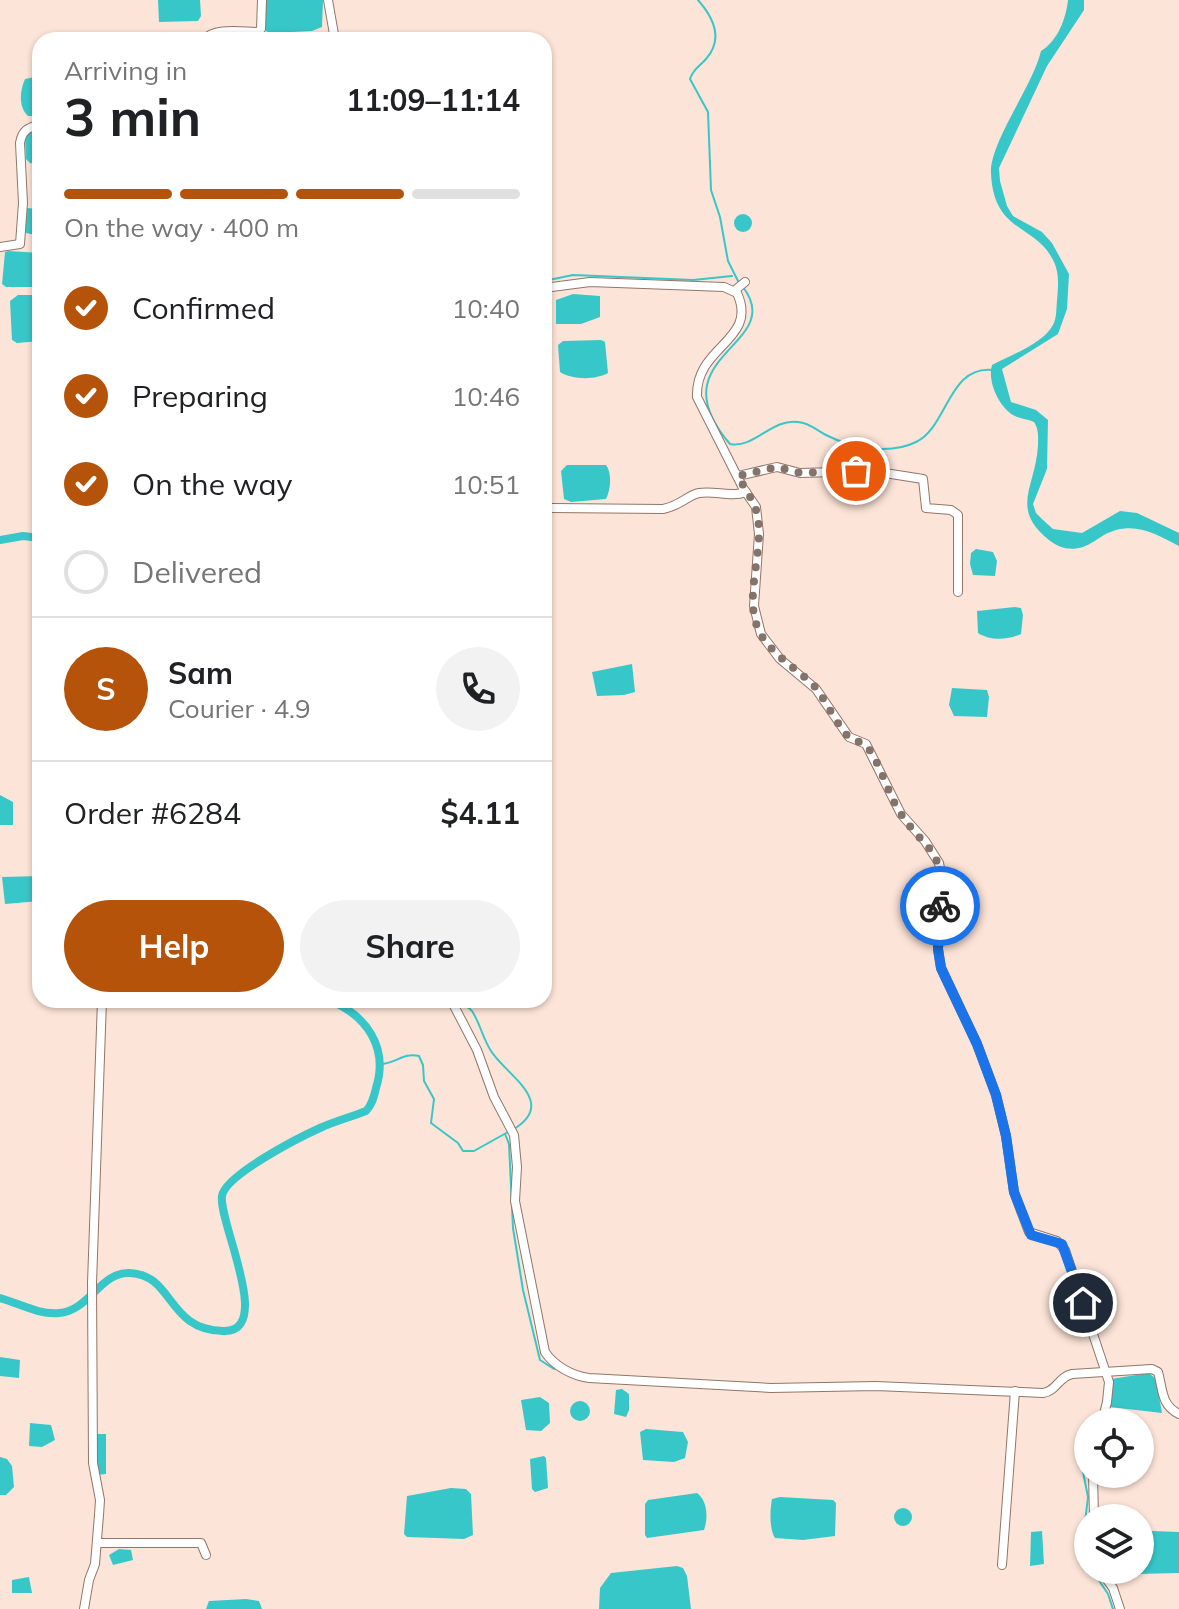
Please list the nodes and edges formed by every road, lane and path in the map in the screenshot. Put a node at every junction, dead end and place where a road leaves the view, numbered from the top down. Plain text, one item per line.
1 (262, 0) edge
2 (328, 0) edge
3 (217, 32) edge
4 (258, 32) edge
5 (258, 32) edge
6 (334, 32) edge
7 (32, 126) edge
8 (0, 247) edge
9 (552, 287) edge
10 (738, 476) junction
11 (746, 492) junction
12 (552, 508) edge
13 (958, 592) dead end
14 (102, 1008) edge
15 (455, 1008) edge
16 (1106, 1372) junction
17 (1015, 1391) junction
18 (1106, 1408) edge
19 (1179, 1414) edge
20 (97, 1543) junction
21 (206, 1555) dead end
22 (1002, 1565) dead end
23 (1110, 1584) edge
24 (84, 1609) edge
25 (1120, 1609) edge

1 - 5 street
2 - 6 street
3 - 4 street
7 - 8 street
9 - 10 street
10 - 11 street
10 - 13 street
11 - 12 street
11 - 16 street
14 - 20 street
15 - 17 street
16 - 17 street
16 - 18 street
16 - 19 street
17 - 22 street
20 - 21 street
20 - 24 street
23 - 25 street

